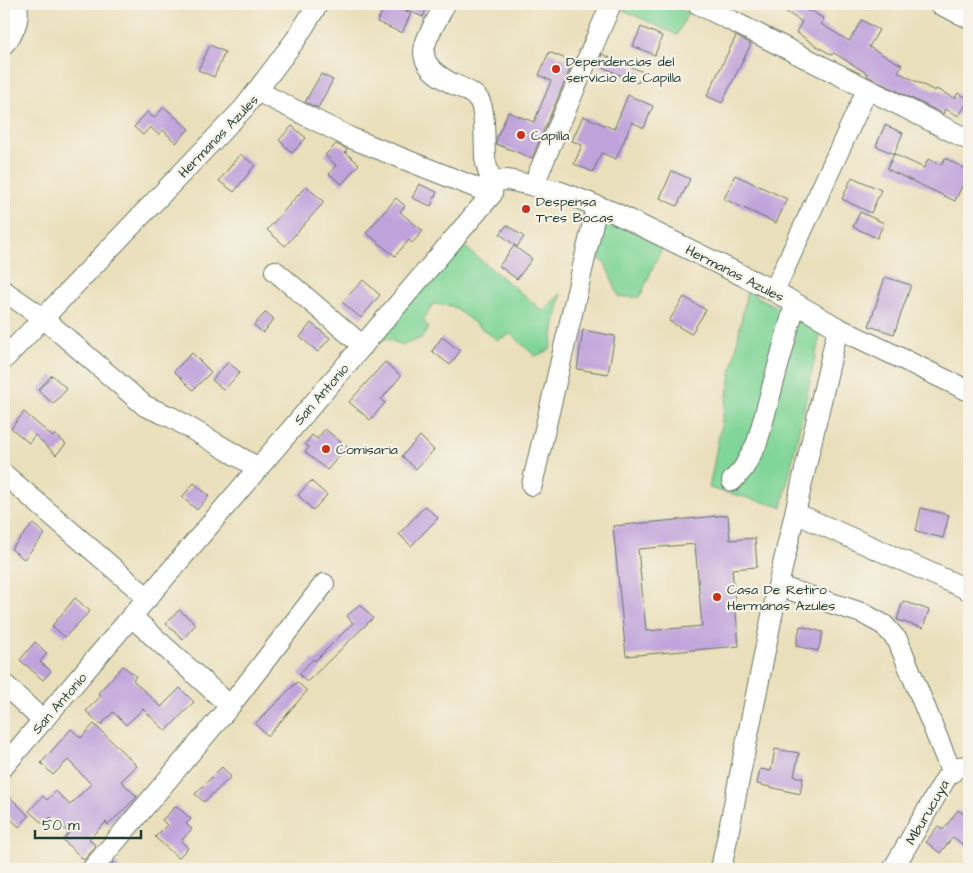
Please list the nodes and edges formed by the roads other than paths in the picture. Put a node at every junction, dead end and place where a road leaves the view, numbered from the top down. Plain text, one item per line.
1 (17, 4) edge
2 (318, 4) edge
3 (445, 4) edge
4 (611, 4) edge
5 (698, 4) edge
6 (939, 4) edge
7 (969, 18) edge
8 (4, 44) edge
9 (868, 90) junction
10 (257, 91) junction
11 (969, 140) edge
12 (533, 186) junction
13 (492, 187) junction
14 (597, 206) junction
15 (275, 271) dead end
16 (4, 290) edge
17 (774, 291) junction
18 (795, 304) junction
19 (43, 318) junction
20 (838, 328) junction
21 (363, 346) junction
22 (4, 359) edge
23 (969, 391) edge
24 (258, 468) junction
25 (4, 474) edge
26 (732, 481) dead end
27 (532, 485) dead end
28 (795, 513) junction
29 (324, 584) dead end
30 (778, 586) junction
31 (969, 590) edge
32 (148, 598) junction
33 (132, 617) junction
34 (4, 684) edge
35 (230, 706) junction
36 (43, 720) junction
37 (4, 766) edge
38 (960, 769) edge
39 (725, 867) edge
40 (92, 869) edge
41 (893, 869) edge

1 - 8 street
2 - 10 street
3 - 13 street
4 - 12 street
5 - 9 street
6 - 7 street
9 - 11 street
9 - 17 street
10 - 13 street, Hermanas Azules
10 - 19 street, Hermanas Azules
12 - 13 street, Hermanas Azules
12 - 14 street, Hermanas Azules
13 - 21 street, San Antonio
14 - 17 street, Hermanas Azules
14 - 27 street
15 - 21 street
16 - 19 street
17 - 18 street, Hermanas Azules
18 - 20 street, Hermanas Azules
18 - 26 street
19 - 22 street, Hermanas Azules
19 - 24 street
20 - 23 street, Hermanas Azules
20 - 28 street
21 - 24 street, San Antonio
24 - 32 street, San Antonio
25 - 32 street
28 - 30 street
28 - 31 street
29 - 35 street
30 - 38 street
30 - 39 street
32 - 33 street, San Antonio
33 - 35 street
33 - 36 street, San Antonio
34 - 36 street
35 - 40 street
36 - 37 street, San Antonio
38 - 41 street, Mburucuya

